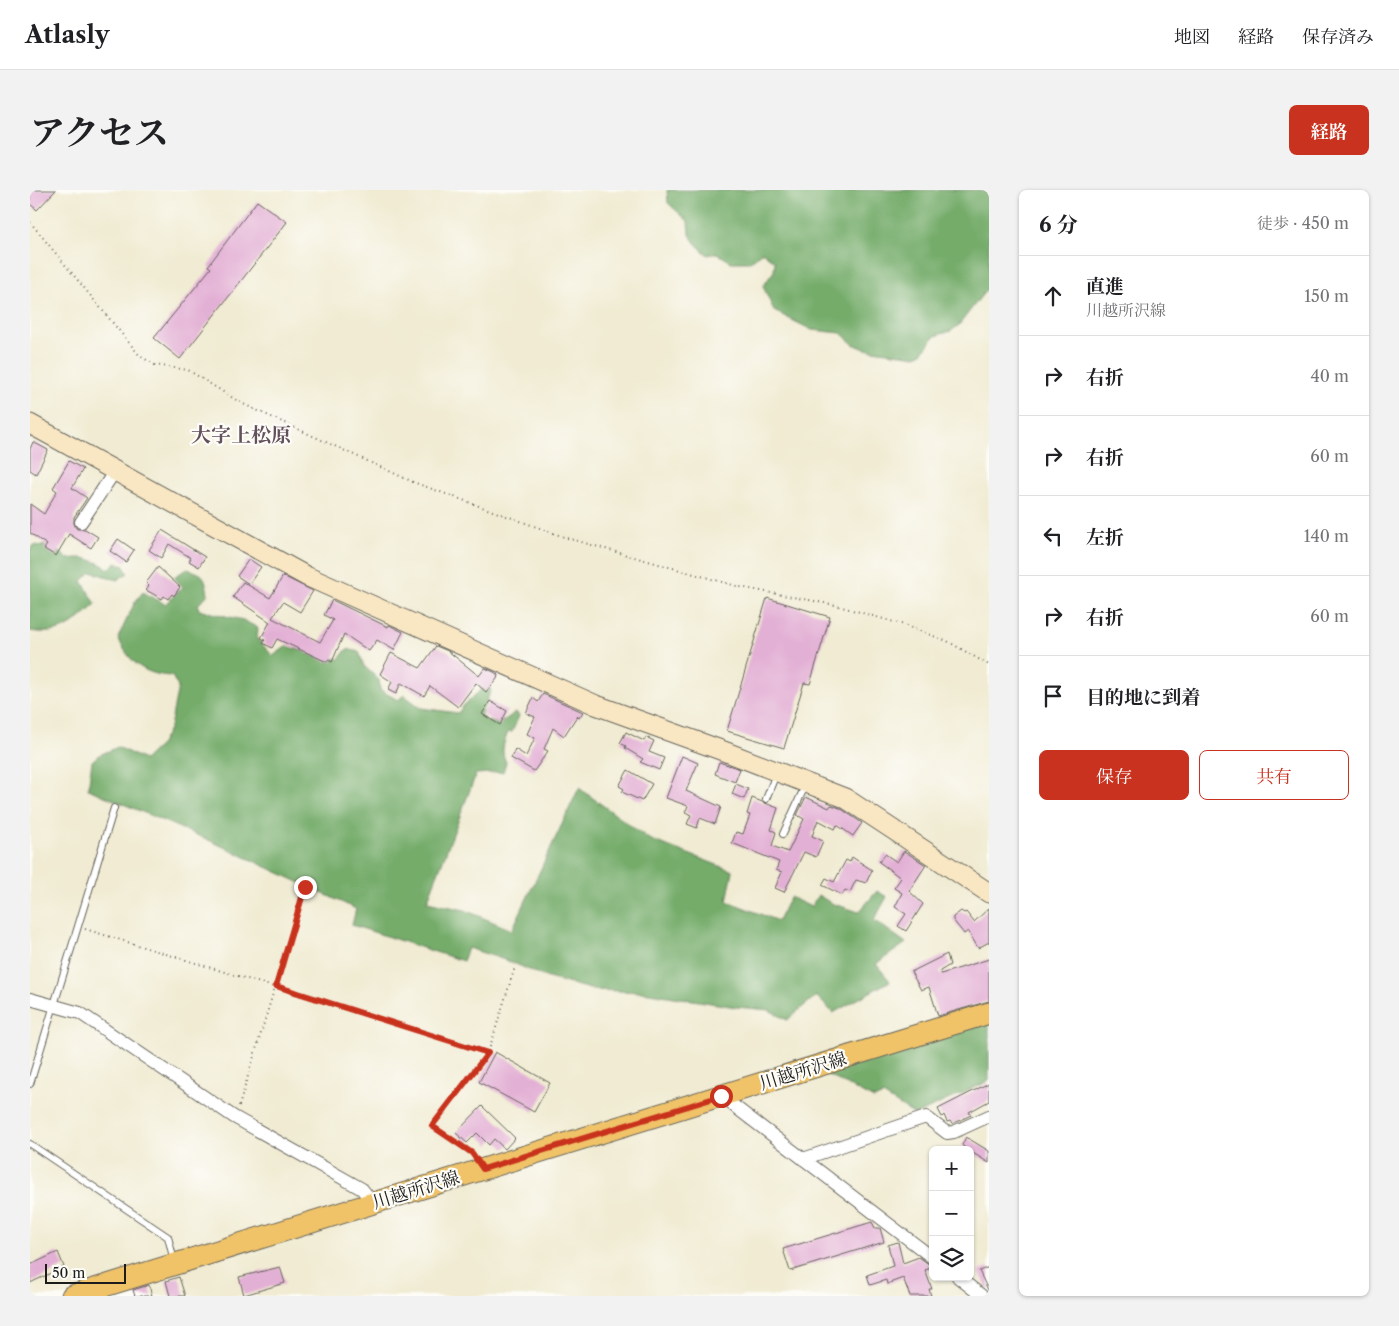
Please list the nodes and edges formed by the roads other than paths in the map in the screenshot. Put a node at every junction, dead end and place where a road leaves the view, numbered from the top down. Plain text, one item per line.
1 (30, 424) edge
2 (115, 471) junction
3 (81, 522) dead end
4 (777, 771) junction
5 (807, 783) junction
6 (766, 799) dead end
7 (114, 808) dead end
8 (783, 834) dead end
9 (989, 893) edge
10 (30, 999) edge
11 (54, 1006) junction
12 (989, 1014) edge
13 (30, 1084) edge
14 (721, 1096) junction
15 (986, 1120) edge
16 (30, 1144) edge
17 (804, 1159) junction
18 (373, 1203) junction
19 (929, 1255) edge
20 (175, 1264) junction
21 (963, 1281) edge
22 (72, 1296) edge
23 (982, 1296) edge

1 - 2 street
2 - 3 street
2 - 4 street
4 - 5 street
4 - 6 lane
5 - 8 lane
5 - 9 street
7 - 11 lane
10 - 11 street
11 - 13 lane
11 - 18 street
12 - 14 main road, 川越所沢線
14 - 17 street
14 - 18 main road, 川越所沢線
15 - 17 street
16 - 20 lane
17 - 19 street
18 - 20 main road, 川越所沢線
20 - 22 main road, 川越所沢線
21 - 23 street

